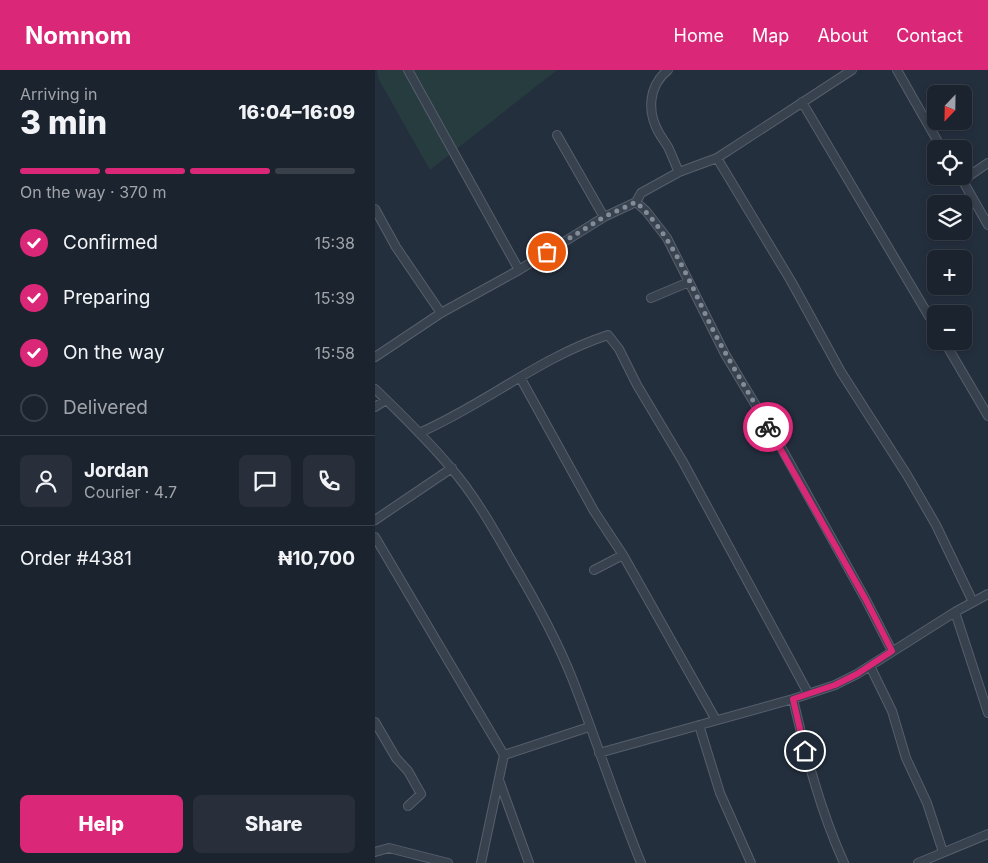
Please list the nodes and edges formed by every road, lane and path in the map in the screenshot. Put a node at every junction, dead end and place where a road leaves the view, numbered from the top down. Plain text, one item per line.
1 (407, 70) edge
2 (668, 70) edge
3 (852, 70) edge
4 (897, 70) edge
5 (802, 102) junction
6 (557, 135) dead end
7 (937, 140) edge
8 (717, 158) junction
9 (988, 163) edge
10 (679, 172) junction
11 (972, 172) edge
12 (965, 185) edge
13 (636, 202) junction
14 (375, 209) edge
15 (604, 217) junction
16 (988, 225) edge
17 (519, 270) junction
18 (689, 282) junction
19 (651, 298) dead end
20 (441, 313) junction
21 (927, 313) edge
22 (949, 350) edge
23 (375, 357) edge
24 (521, 378) junction
25 (375, 389) edge
26 (386, 400) junction
27 (375, 407) edge
28 (988, 416) edge
29 (419, 433) junction
30 (452, 468) junction
31 (375, 520) edge
32 (375, 537) edge
33 (623, 555) junction
34 (594, 570) dead end
35 (988, 594) edge
36 (973, 602) junction
37 (955, 612) junction
38 (892, 651) junction
39 (870, 666) junction
40 (808, 693) junction
41 (793, 699) junction
42 (988, 713) edge
43 (716, 720) junction
44 (375, 722) edge
45 (699, 725) junction
46 (589, 727) junction
47 (599, 753) junction
48 (504, 755) junction
49 (499, 780) junction
50 (408, 806) dead end
51 (988, 834) edge
52 (375, 852) edge
53 (943, 852) junction
54 (483, 862) edge
55 (448, 863) edge
56 (529, 863) edge
57 (641, 863) edge
58 (751, 863) edge
59 (844, 863) edge
60 (918, 863) edge

1 - 17 street
2 - 10 street
3 - 5 street
4 - 7 street
5 - 8 street
5 - 21 street
6 - 15 street
8 - 10 street
8 - 36 street
9 - 11 street
10 - 13 street
12 - 16 street
13 - 15 street
13 - 18 street
14 - 20 street
15 - 17 street
17 - 20 street
18 - 19 street
18 - 38 street
20 - 23 street
22 - 28 street
24 - 29 street
24 - 33 street
24 - 40 street
25 - 26 street
26 - 27 street
26 - 29 street
29 - 30 street
30 - 31 street
30 - 46 street
32 - 48 street
33 - 34 street
33 - 43 street
35 - 36 street
36 - 37 street
37 - 38 street
37 - 42 street
38 - 39 street
39 - 40 street
39 - 53 street
40 - 41 street
41 - 43 street
41 - 59 street
43 - 45 street
44 - 50 street
45 - 47 street
45 - 58 street
46 - 47 street
46 - 48 street
47 - 57 street
48 - 49 street
49 - 54 street
49 - 56 street
51 - 53 street
52 - 55 street
53 - 60 street

